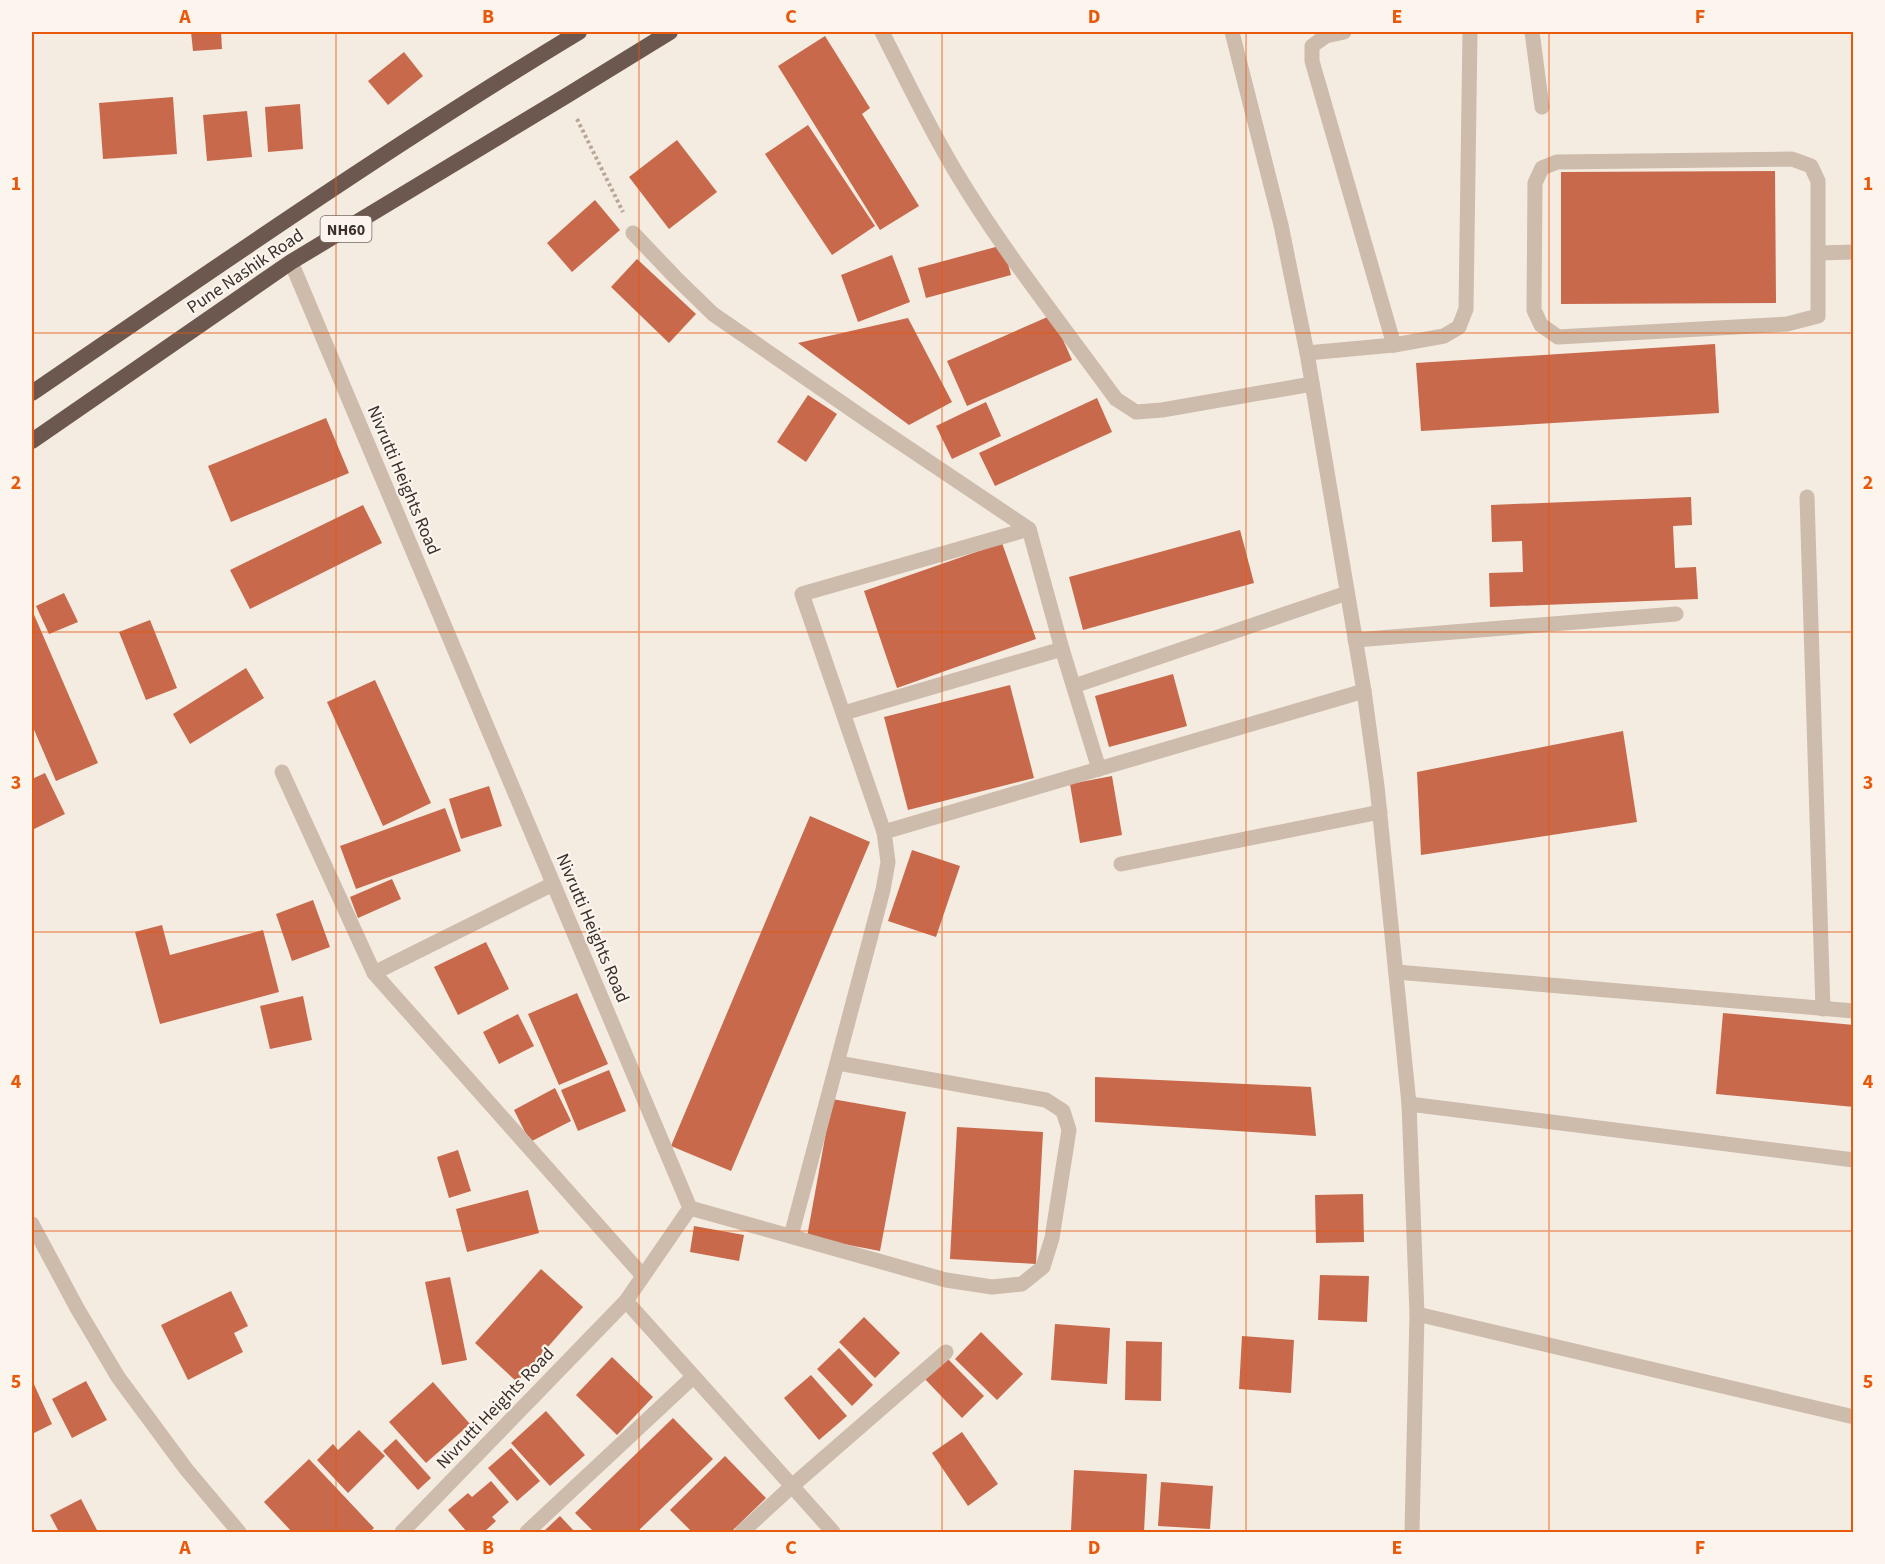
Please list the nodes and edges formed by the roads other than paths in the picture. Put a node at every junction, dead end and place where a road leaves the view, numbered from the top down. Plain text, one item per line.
1 (579, 32) edge
2 (670, 32) edge
3 (882, 32) edge
4 (1232, 32) edge
5 (1344, 32) edge
6 (1470, 32) edge
7 (1532, 32) edge
8 (1542, 107) dead end
9 (633, 233) road end
10 (1854, 252) edge
11 (1819, 253) junction
12 (291, 262) junction
13 (1394, 345) junction
14 (1307, 353) junction
15 (1312, 384) junction
16 (32, 393) edge
17 (32, 441) edge
18 (1807, 497) dead end
19 (1029, 529) junction
20 (1347, 592) junction
21 (1676, 614) dead end
22 (1355, 640) junction
23 (1062, 649) junction
24 (1074, 686) junction
25 (1364, 692) junction
26 (844, 713) junction
27 (1099, 769) junction
28 (282, 772) dead end
29 (1380, 812) junction
30 (884, 832) junction
31 (1121, 864) dead end
32 (553, 884) junction
33 (1396, 972) junction
34 (374, 973) junction
35 (1823, 1009) junction
36 (1854, 1011) edge
37 (838, 1063) junction
38 (1409, 1104) junction
39 (1854, 1160) edge
40 (690, 1208) junction
41 (32, 1224) edge
42 (791, 1236) junction
43 (643, 1276) junction
44 (626, 1301) junction
45 (1417, 1314) junction
46 (946, 1352) dead end
47 (693, 1377) junction
48 (1854, 1417) edge
49 (792, 1486) junction
50 (237, 1532) edge
51 (402, 1533) edge
52 (527, 1533) edge
53 (742, 1533) edge
54 (833, 1533) edge
55 (1412, 1533) edge

1 - 16 highway, Pune Nashik Road / NH60
2 - 12 highway, Pune Nashik Road / NH60
3 - 15 street
4 - 14 street
5 - 13 street
6 - 13 street
7 - 8 street
9 - 19 street
10 - 11 street
11 - 11 street
12 - 17 highway, Pune Nashik Road / NH60
12 - 32 street, Nivrutti Heights Road
13 - 14 street
14 - 15 street
15 - 20 street
18 - 35 street
19 - 23 street
19 - 26 street
20 - 22 street
20 - 24 street
21 - 22 street
22 - 25 street
23 - 24 street
23 - 26 street
24 - 27 street
25 - 27 street
25 - 29 street
26 - 30 street
27 - 30 street
28 - 34 street
29 - 31 street
29 - 33 street
30 - 37 street
32 - 34 street
32 - 40 street, Nivrutti Heights Road
33 - 35 street
33 - 38 street
34 - 43 street
35 - 36 street
37 - 42 street
37 - 42 street
38 - 39 street
38 - 45 street
40 - 42 street
40 - 43 street, Nivrutti Heights Road
41 - 50 street
43 - 44 street, Nivrutti Heights Road
44 - 47 street
44 - 51 street, Nivrutti Heights Road
45 - 48 street
45 - 55 street
46 - 49 street
47 - 49 street
47 - 52 street
49 - 53 street
49 - 54 street

